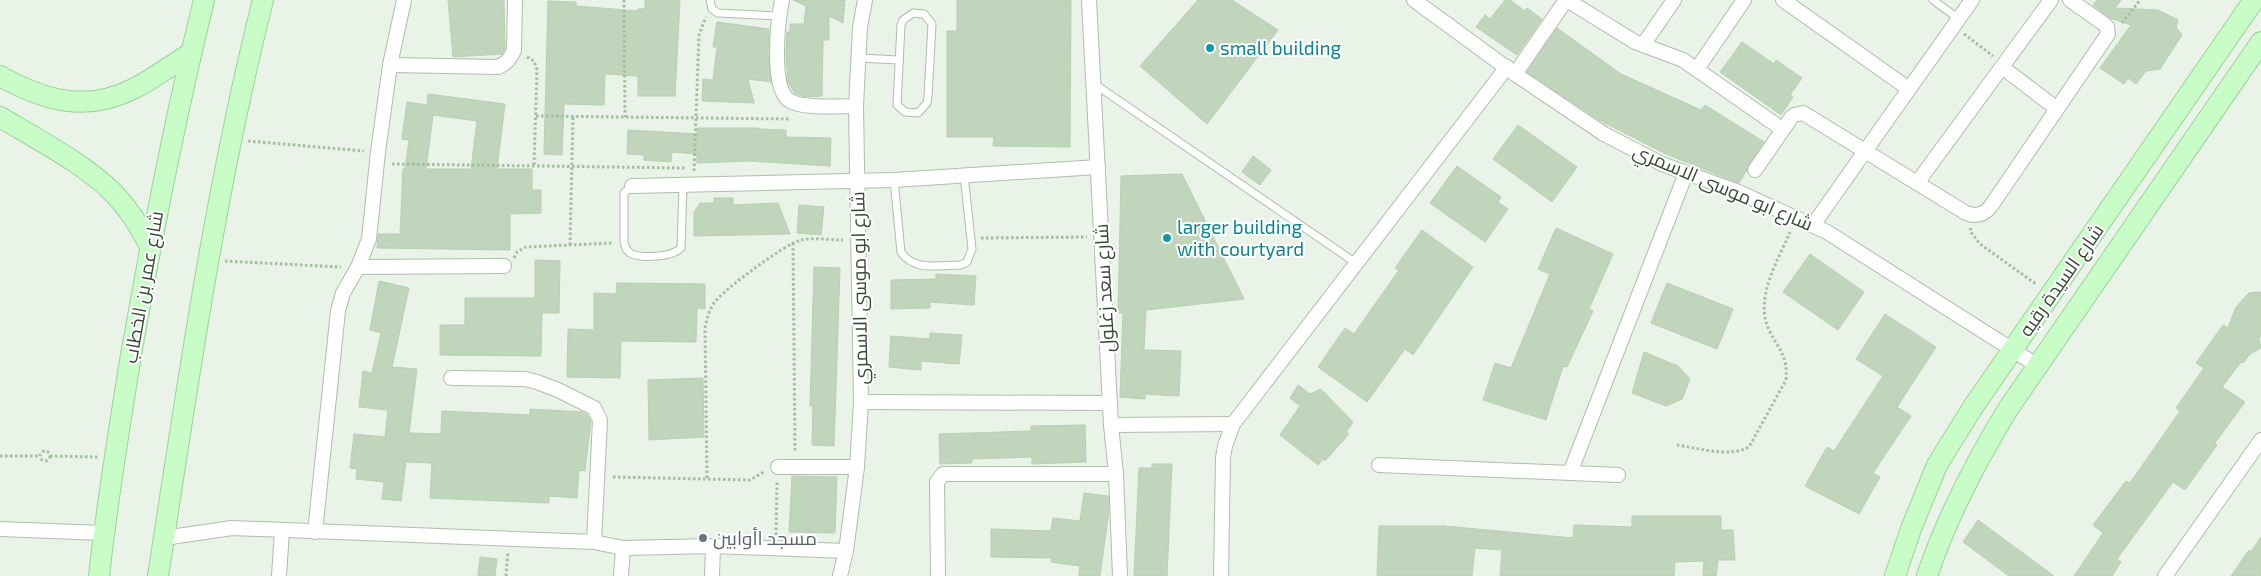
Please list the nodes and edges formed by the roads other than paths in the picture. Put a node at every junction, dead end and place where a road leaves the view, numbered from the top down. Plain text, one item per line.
1 (204, 0) edge
2 (263, 0) edge
3 (404, 0) edge
4 (515, 0) edge
5 (710, 0) edge
6 (782, 0) edge
7 (866, 0) edge
8 (1089, 0) edge
9 (1414, 0) edge
10 (1674, 0) edge
11 (1744, 0) edge
12 (1783, 0) edge
13 (1933, 0) edge
14 (1972, 0) edge
15 (2051, 0) edge
16 (2070, 0) edge
17 (2254, 0) edge
18 (1562, 2) edge
19 (779, 16) junction
20 (1956, 22) junction
21 (2261, 42) edge
22 (1642, 44) junction
23 (191, 53) junction
24 (859, 58) junction
25 (899, 60) junction
26 (390, 64) junction
27 (2002, 67) junction
28 (1697, 69) junction
29 (1511, 71) junction
30 (0, 76) edge
31 (1093, 83) junction
32 (1909, 90) junction
33 (856, 106) junction
34 (2057, 109) junction
35 (0, 117) edge
36 (1782, 129) junction
37 (1865, 152) junction
38 (1098, 167) junction
39 (1755, 170) dead end
40 (1686, 173) junction
41 (964, 175) junction
42 (894, 180) junction
43 (858, 181) junction
44 (1917, 183) junction
45 (688, 185) junction
46 (632, 186) joint
47 (1814, 225) junction
48 (150, 246) junction
49 (1356, 263) junction
50 (504, 266) road end
51 (358, 267) junction
52 (2012, 350) junction
53 (2038, 366) junction
54 (451, 378) dead end
55 (861, 402) junction
56 (1110, 404) junction
57 (1233, 424) junction
58 (1111, 425) junction
59 (2261, 440) edge
60 (1379, 465) dead end
61 (778, 467) road end
62 (857, 467) junction
63 (1570, 473) junction
64 (1116, 474) junction
65 (1618, 475) dead end
66 (0, 529) edge
67 (282, 531) junction
68 (315, 532) junction
69 (103, 533) junction
70 (164, 538) junction
71 (594, 542) junction
72 (713, 546) junction
73 (623, 548) junction
74 (846, 551) junction
75 (99, 576) edge
76 (158, 576) edge
77 (279, 576) edge
78 (621, 576) edge
79 (712, 576) edge
80 (840, 576) edge
81 (938, 576) edge
82 (1120, 576) edge
83 (1221, 576) edge
84 (1895, 576) edge
85 (1927, 576) edge
86 (2165, 576) edge

1 - 23 street, شارع عمر بن الخطاب
2 - 70 street
3 - 26 street
4 - 26 street
5 - 19 lane
6 - 19 street
7 - 24 street, شارع ابو موسى الاسمري
8 - 31 street, شارع سعد زغلول
9 - 29 street, شارع ابو موسى الاسمري
10 - 22 street
11 - 28 street
12 - 32 street
13 - 20 lane
14 - 20 street
15 - 27 street
16 - 34 street
17 - 52 street, شارع السيدة رقيه
18 - 22 street
18 - 29 street
19 - 33 street
20 - 32 street
21 - 53 street, شارع السيدة رقيه
22 - 28 street
23 - 30 street
23 - 48 street, شارع عمر بن الخطاب
24 - 25 lane
24 - 33 street, شارع ابو موسى الاسمري
25 - 25 lane
26 - 51 street
27 - 34 street
27 - 44 street
28 - 36 street
29 - 40 street, شارع ابو موسى الاسمري
29 - 49 street
31 - 38 street, شارع سعد زغلول
31 - 49 lane
32 - 37 street
33 - 43 street, شارع ابو موسى الاسمري
34 - 44 street
35 - 48 street
36 - 37 street
36 - 39 street
37 - 44 street
37 - 47 street
38 - 41 street
38 - 56 street, شارع سعد زغلول
40 - 47 street, شارع ابو موسى الاسمري
40 - 63 street
41 - 42 street
41 - 42 lane
42 - 43 street
43 - 45 street
43 - 55 street, شارع ابو موسى الاسمري
45 - 46 street
45 - 46 lane
47 - 52 street, شارع ابو موسى الاسمري
48 - 69 street, شارع عمر بن الخطاب
49 - 57 street
50 - 51 street
51 - 68 street
52 - 53 street, شارع ابو موسى الاسمري
52 - 84 street, شارع السيدة رقيه
53 - 85 street, شارع السيدة رقيه
54 - 71 street
55 - 56 street
55 - 62 street, شارع ابو موسى الاسمري
56 - 58 street, شارع سعد زغلول
57 - 58 street
57 - 83 street
58 - 64 street, شارع سعد زغلول
59 - 86 street
60 - 63 street
61 - 62 street
62 - 74 street, شارع ابو موسى الاسمري
63 - 65 street
64 - 81 street
64 - 82 street, شارع سعد زغلول
66 - 69 street
67 - 68 street
67 - 70 street
67 - 77 street
68 - 71 street
69 - 75 street, شارع عمر بن الخطاب
70 - 76 street
71 - 73 street
72 - 73 street
72 - 74 street
72 - 79 street
73 - 78 street
74 - 80 street, شارع ابو موسى الاسمري

